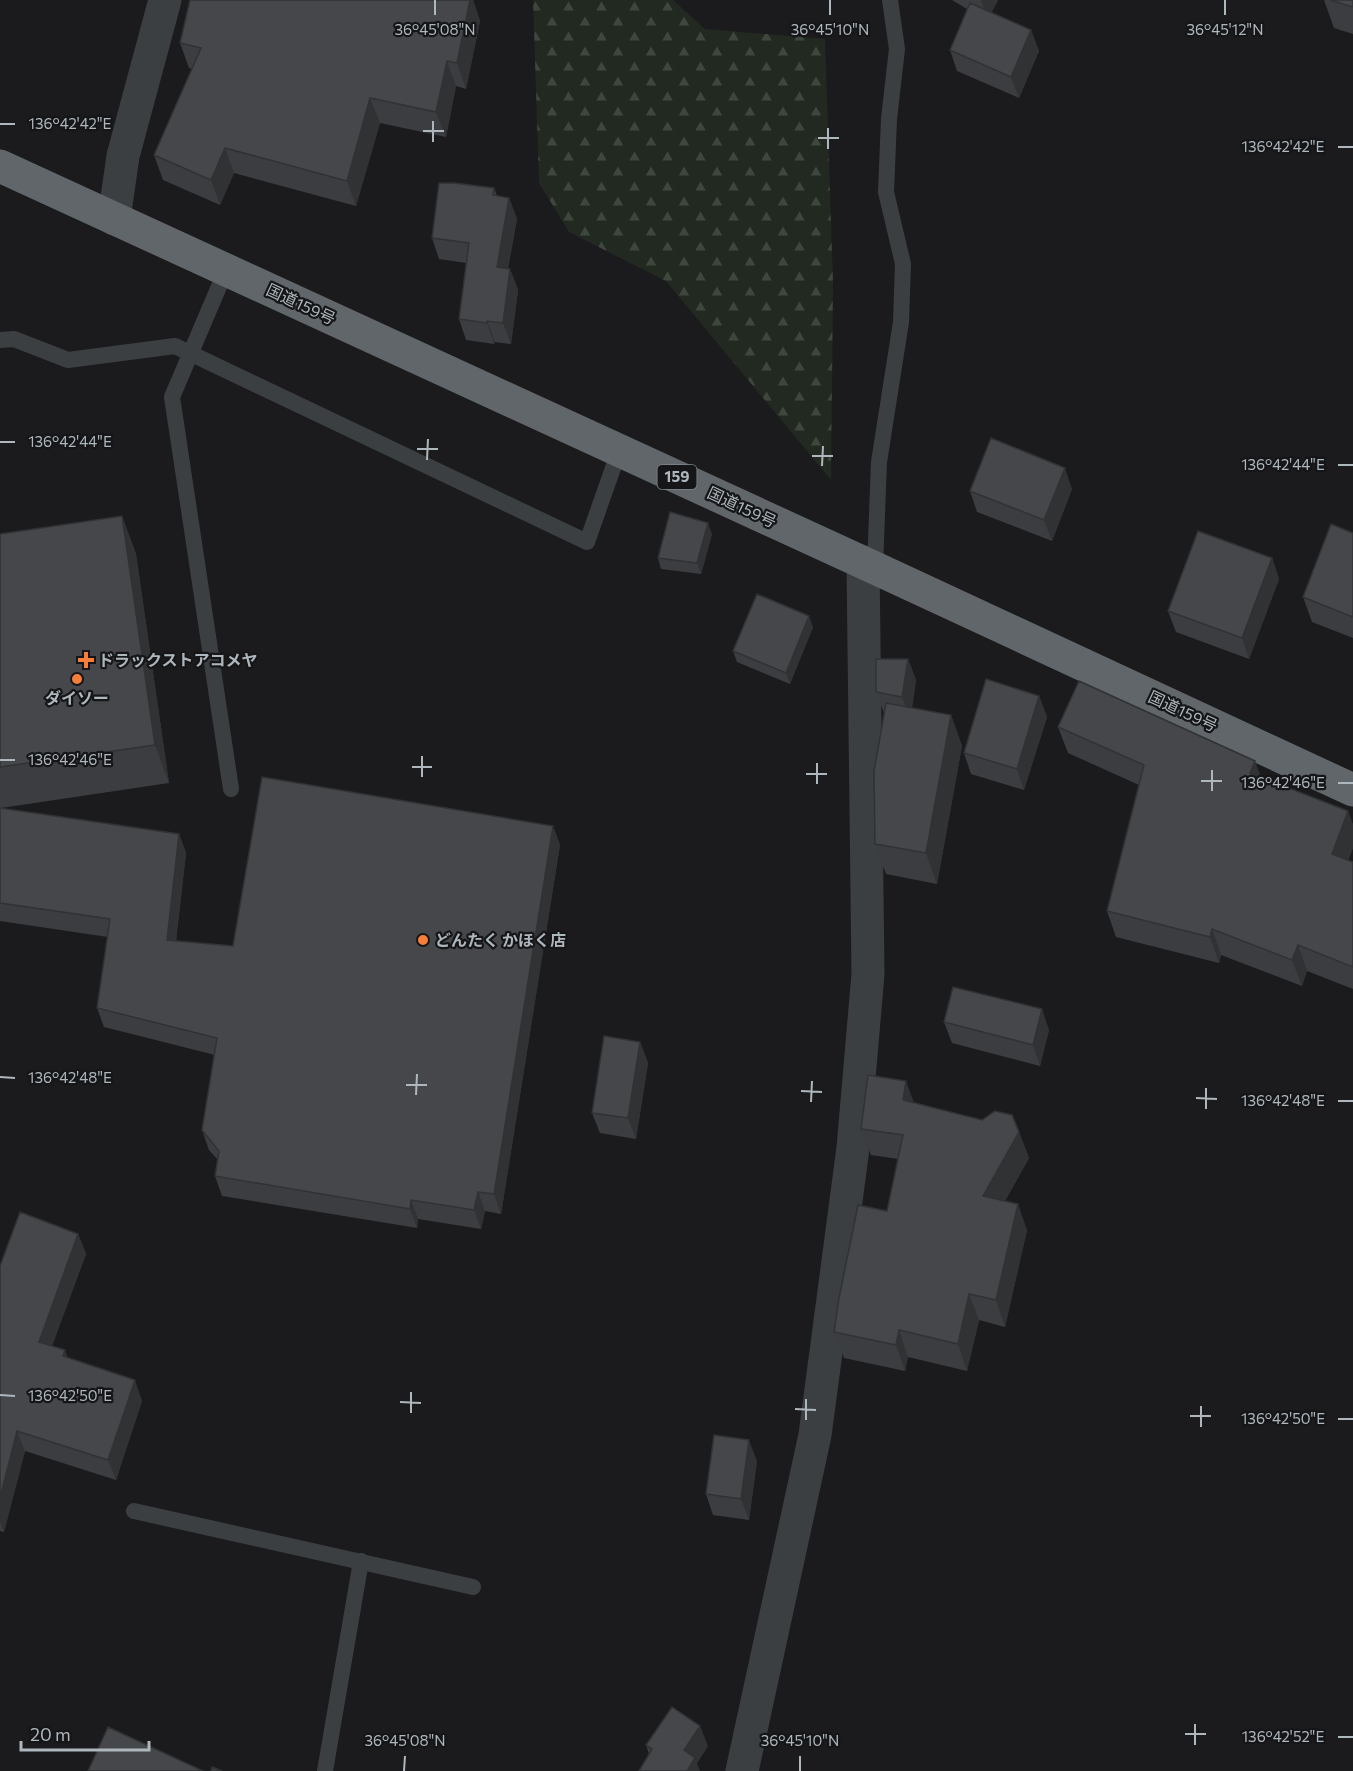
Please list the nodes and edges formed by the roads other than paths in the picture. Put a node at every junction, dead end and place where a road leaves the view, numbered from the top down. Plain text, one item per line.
1 (165, 0) edge
2 (890, 0) edge
3 (0, 166) edge
4 (114, 219) junction
5 (226, 270) junction
6 (0, 340) edge
7 (191, 353) junction
8 (619, 451) junction
9 (869, 565) junction
10 (231, 789) dead end
11 (1353, 790) edge
12 (134, 1511) dead end
13 (361, 1561) junction
14 (473, 1587) dead end
15 (325, 1771) edge
16 (742, 1771) edge

1 - 4 street
2 - 9 lane
3 - 4 highway, 国道159号 / 159
4 - 5 highway, 国道159号 / 159
5 - 7 lane
5 - 8 highway, 国道159号 / 159
6 - 7 lane
7 - 8 lane
7 - 10 lane
8 - 9 highway, 国道159号 / 159
9 - 11 highway, 国道159号 / 159
9 - 16 street
12 - 13 lane
13 - 14 lane
13 - 15 lane

